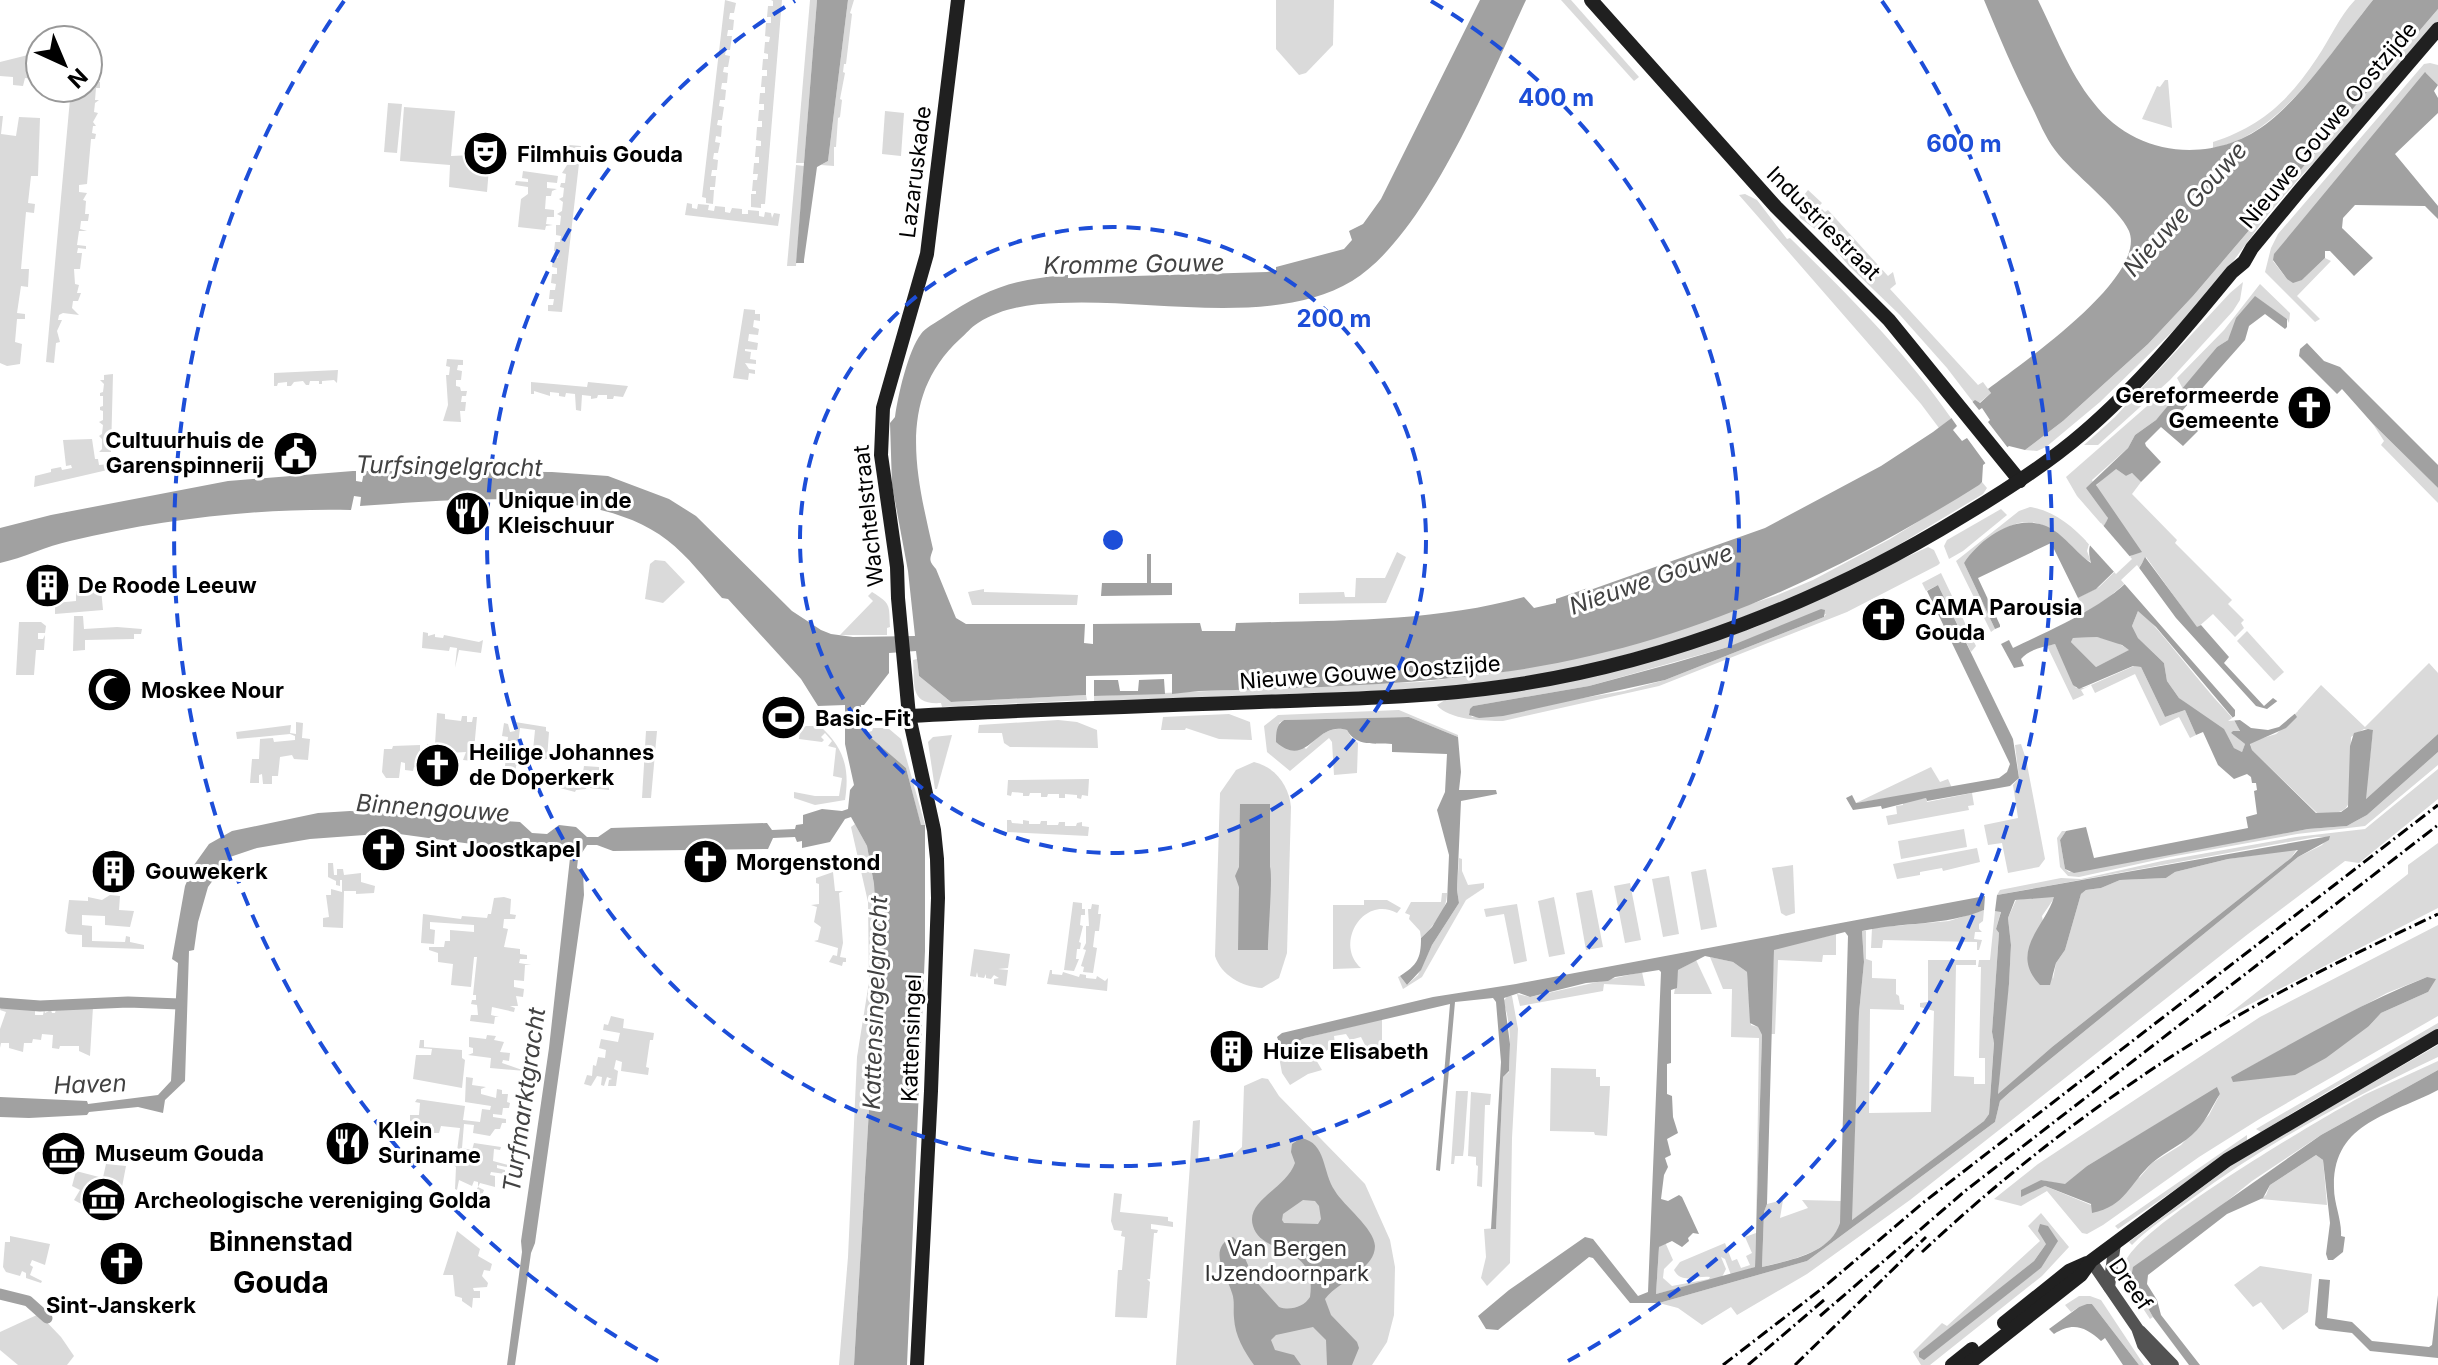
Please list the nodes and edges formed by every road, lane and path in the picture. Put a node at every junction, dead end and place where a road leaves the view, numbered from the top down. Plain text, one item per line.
1 (958, 0) edge
2 (1591, 0) edge
3 (2438, 29) edge
4 (927, 254) joint
5 (2020, 481) junction
6 (902, 653) joint
7 (909, 716) junction
8 (2435, 1039) edge
9 (2115, 1243) junction
10 (2091, 1261) junction
11 (2109, 1287) junction
12 (2137, 1328) junction
13 (917, 1365) edge
14 (1952, 1365) edge
15 (1967, 1365) edge
16 (2159, 1365) edge
17 (2173, 1365) edge

1 - 4 main road, Lazaruskade
2 - 5 main road, Industriestraat
3 - 5 main road, Nieuwe Gouwe Oostzijde
4 - 6 main road, Wachtelstraat
5 - 7 main road, Nieuwe Gouwe Oostzijde
6 - 7 main road, Kattensingel
7 - 13 main road, Kattensingel
8 - 9 main road
9 - 10 main road
9 - 11 street
10 - 11 street, Dreef
10 - 14 main road
10 - 15 main road
11 - 12 street, Dreef
12 - 16 street, Dreef
12 - 17 street, Dreef

